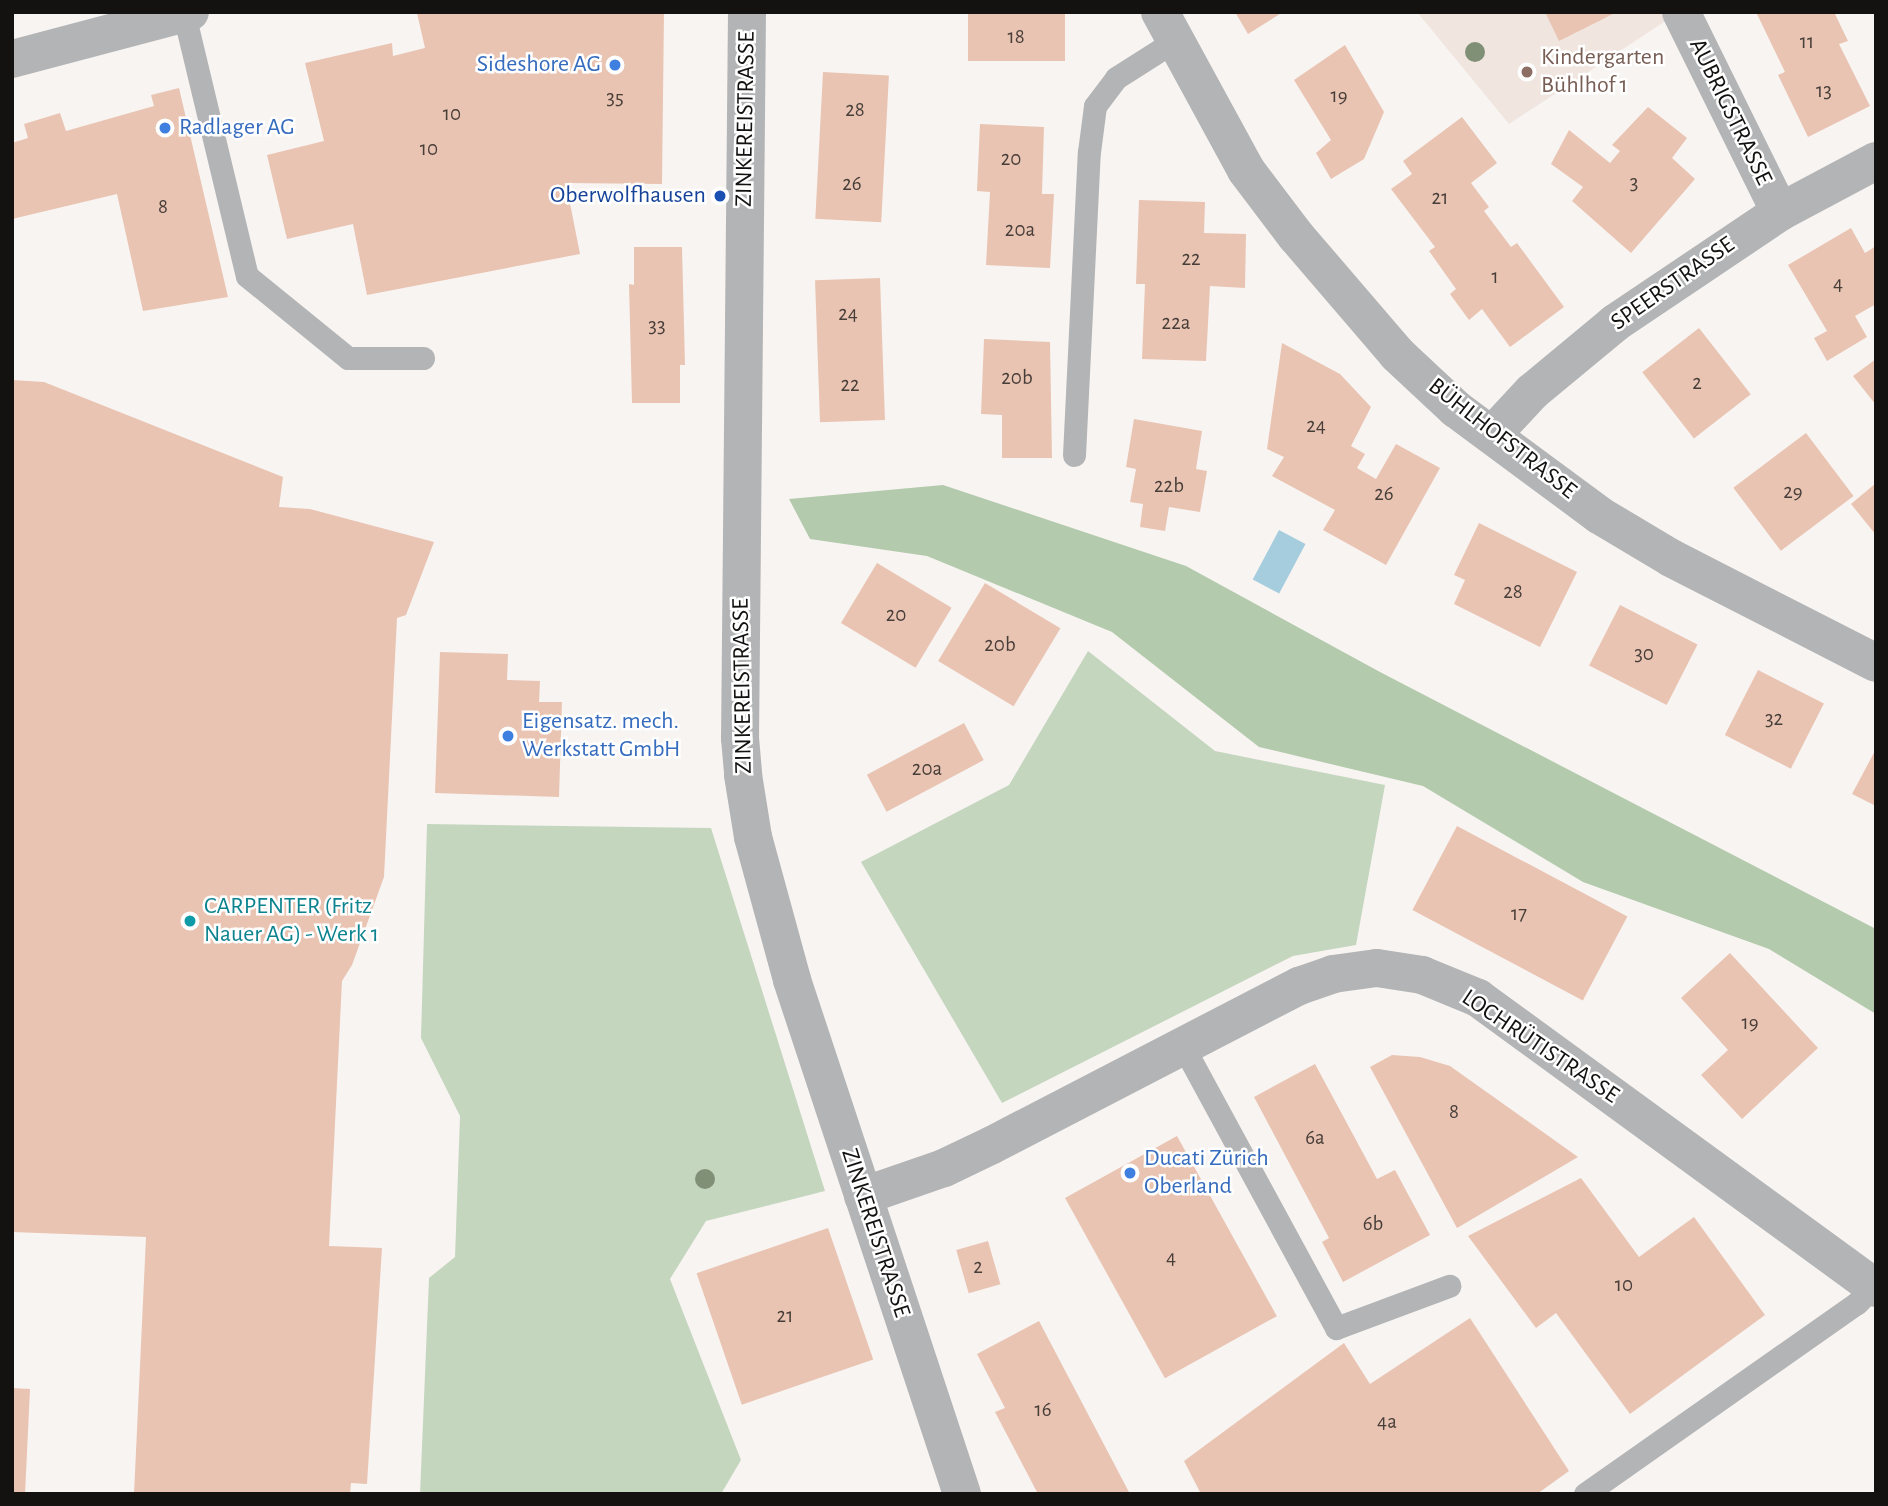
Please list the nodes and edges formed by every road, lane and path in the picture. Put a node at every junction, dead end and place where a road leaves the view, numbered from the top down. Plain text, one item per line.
1 (747, 12) edge
2 (1681, 12) edge
3 (187, 13) edge
4 (1167, 27) edge
5 (12, 59) edge
6 (1876, 161) edge
7 (1780, 212) junction
8 (424, 358) dead end
9 (1492, 435) junction
10 (1074, 455) dead end
11 (1876, 663) edge
12 (1183, 1046) junction
13 (863, 1196) junction
14 (1449, 1286) dead end
15 (1875, 1287) edge
16 (962, 1494) edge
17 (1585, 1494) edge

1 - 13 street, ZINKEREISTRASSE
2 - 7 street, AUBRIGSTRASSE
3 - 5 street
3 - 8 lane
4 - 9 street, BÜHLHOFSTRASSE
4 - 10 lane, BÜHLHOFSTRASSE
6 - 7 street, SPEERSTRASSE
7 - 9 street, SPEERSTRASSE
9 - 11 street, BÜHLHOFSTRASSE
12 - 13 street, LOCHRÜTISTRASSE
12 - 14 lane
12 - 15 street, LOCHRÜTISTRASSE
13 - 16 street, ZINKEREISTRASSE
15 - 17 lane

